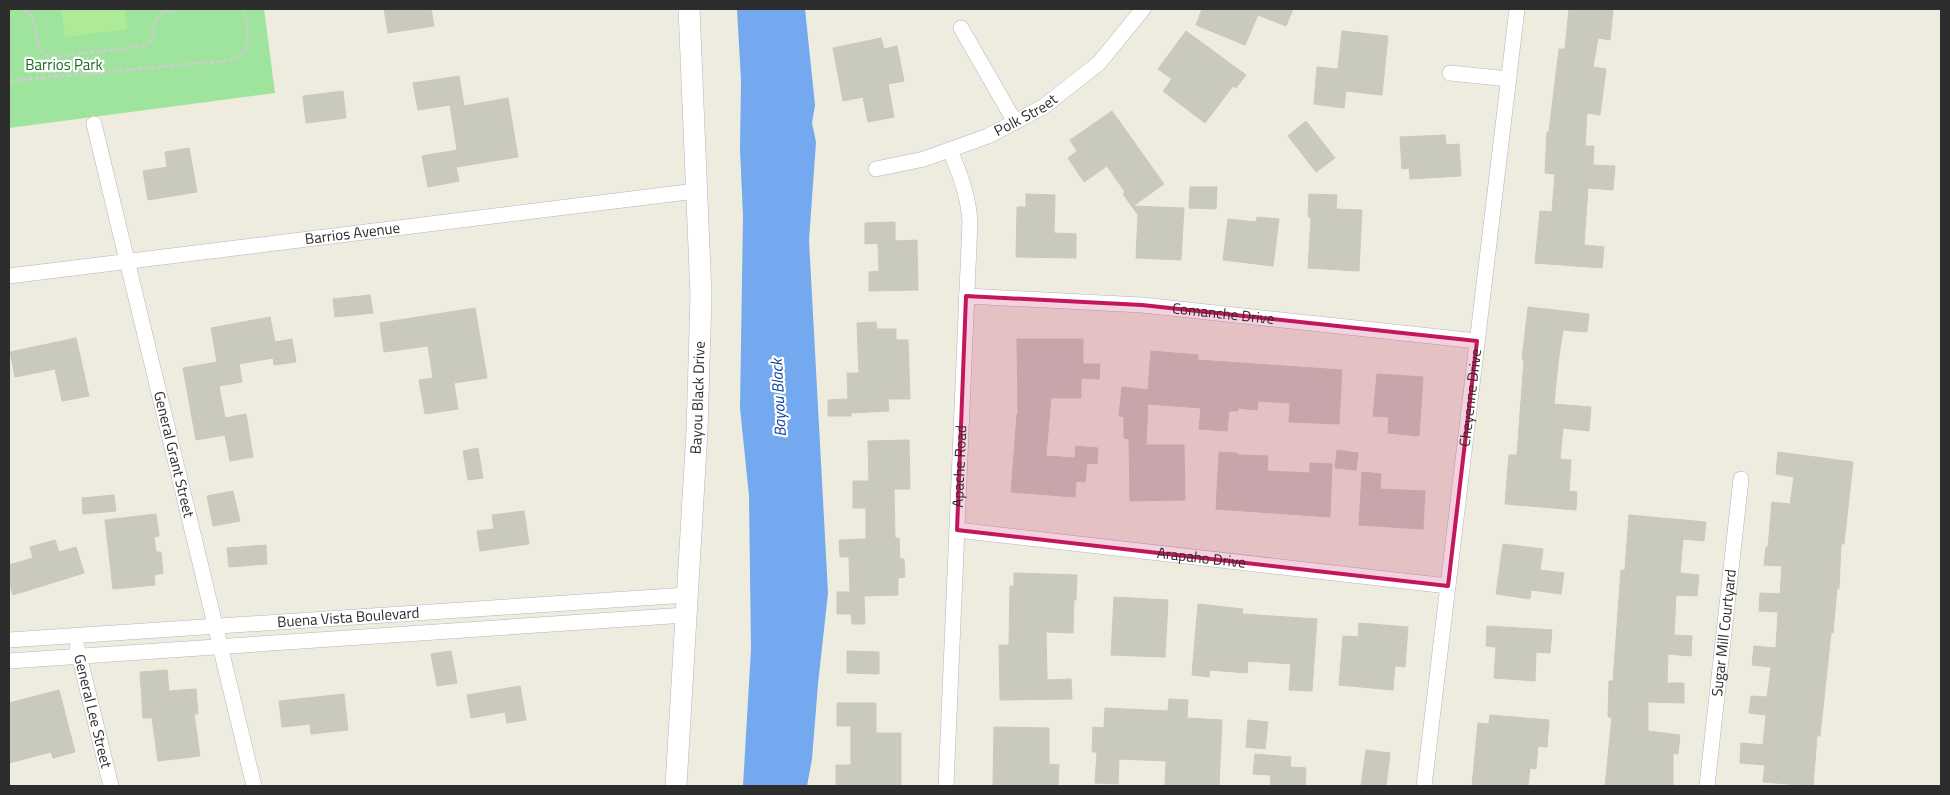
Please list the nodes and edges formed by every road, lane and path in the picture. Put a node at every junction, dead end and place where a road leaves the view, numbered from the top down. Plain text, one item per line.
1 (24, 9) edge
2 (178, 9) edge
3 (244, 9) edge
4 (689, 9) edge
5 (1143, 9) edge
6 (1517, 9) edge
7 (961, 28) dead end
8 (1450, 73) dead end
9 (1509, 79) junction
10 (9, 82) edge
11 (1015, 122) junction
12 (94, 124) dead end
13 (950, 150) junction
14 (876, 169) dead end
15 (696, 191) junction
16 (127, 262) junction
17 (9, 276) edge
18 (966, 296) junction
19 (1477, 341) junction
20 (1741, 479) dead end
21 (956, 530) junction
22 (1448, 586) junction
23 (687, 605) junction
24 (215, 626) junction
25 (74, 636) junction
26 (9, 640) edge
27 (220, 647) junction
28 (79, 656) junction
29 (9, 661) edge
30 (111, 786) edge
31 (254, 786) edge
32 (676, 786) edge
33 (946, 786) edge
34 (1424, 786) edge
35 (1707, 786) edge

1 - 2 path
3 - 10 path
4 - 15 main road, Bayou Black Drive
5 - 11 street, Polk Street
6 - 9 street, Cheyenne Drive
7 - 11 street
8 - 9 street
9 - 19 street, Cheyenne Drive
11 - 13 street, Polk Street
12 - 16 street, General Grant Street
13 - 14 street, Polk Street
13 - 18 street, Apache Road
15 - 16 street, Barrios Avenue
15 - 23 main road, Bayou Black Drive
16 - 17 street, Barrios Avenue
16 - 24 street, General Grant Street
18 - 19 street, Comanche Drive
18 - 21 street, Apache Road
19 - 22 street, Cheyenne Drive
20 - 35 street, Sugar Mill Courtyard
21 - 22 street, Arapaho Drive
21 - 33 street, Apache Road
22 - 34 street, Cheyenne Drive
23 - 24 street, Buena Vista Boulevard
23 - 27 street, Buena Vista Boulevard
23 - 32 main road, Bayou Black Drive
24 - 25 street, Buena Vista Boulevard
24 - 27 street, General Grant Street
25 - 26 street, Buena Vista Boulevard
25 - 28 street, General Lee Street
27 - 28 street, Buena Vista Boulevard
27 - 31 street, General Grant Street
28 - 29 street, Buena Vista Boulevard
28 - 30 street, General Lee Street

